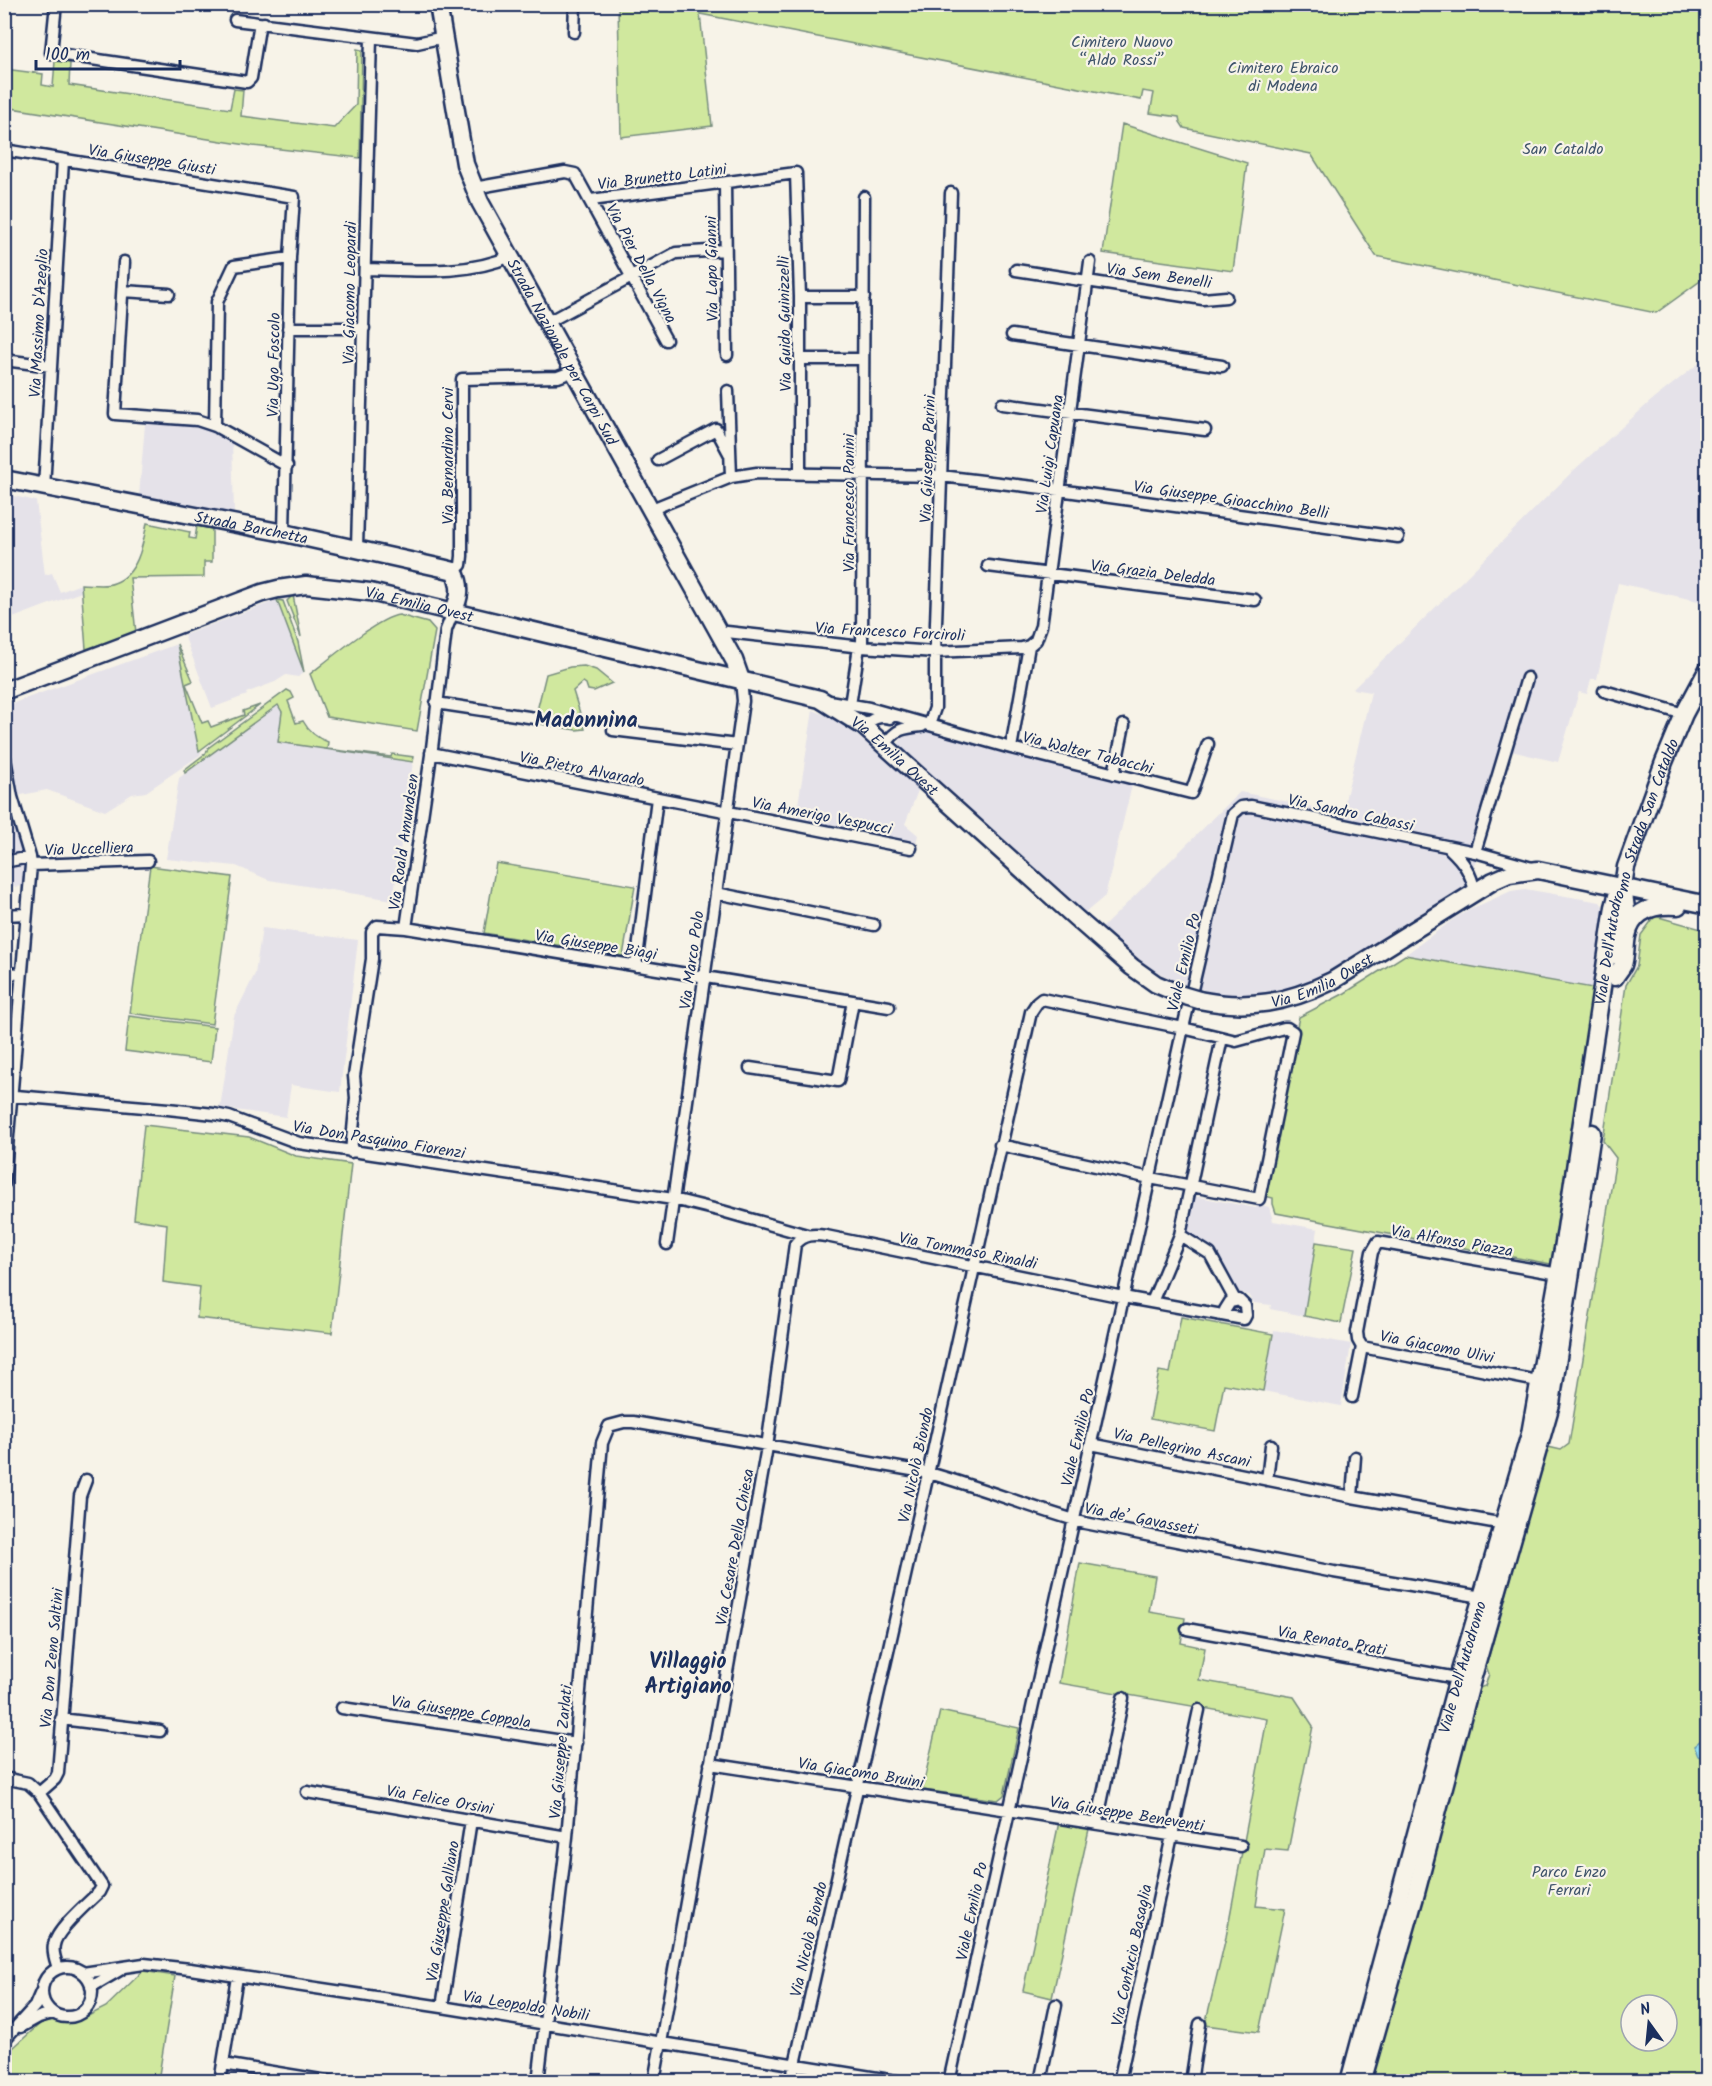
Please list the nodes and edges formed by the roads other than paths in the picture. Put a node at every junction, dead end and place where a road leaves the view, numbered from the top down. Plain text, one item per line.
1 (56, 4) edge
2 (438, 4) edge
3 (575, 4) edge
4 (235, 20) dead end
5 (264, 24) junction
6 (574, 32) dead end
7 (444, 37) junction
8 (371, 38) junction
9 (4, 150) edge
10 (63, 160) junction
11 (796, 173) joint
12 (725, 183) junction
13 (474, 188) junction
14 (951, 193) dead end
15 (294, 197) joint
16 (864, 197) dead end
17 (591, 200) junction
18 (725, 250) junction
19 (511, 256) junction
20 (290, 258) junction
21 (124, 262) dead end
22 (1089, 262) dead end
23 (365, 269) junction
24 (1016, 270) dead end
25 (632, 277) junction
26 (1087, 280) junction
27 (123, 291) junction
28 (169, 294) dead end
29 (800, 297) junction
30 (864, 297) junction
31 (1226, 297) dead end
32 (548, 322) junction
33 (288, 328) junction
34 (364, 328) junction
35 (1012, 335) dead end
36 (666, 340) dead end
37 (1079, 345) junction
38 (727, 355) dead end
39 (800, 359) junction
40 (864, 359) junction
41 (4, 360) edge
42 (51, 366) junction
43 (1222, 366) dead end
44 (574, 371) junction
45 (728, 391) dead end
46 (1002, 404) dead end
47 (1070, 412) junction
48 (215, 426) junction
49 (1205, 430) dead end
50 (730, 455) junction
51 (658, 460) dead end
52 (287, 466) junction
53 (800, 474) junction
54 (863, 476) junction
55 (941, 476) junction
56 (731, 477) junction
57 (4, 479) edge
58 (44, 488) junction
59 (1059, 490) junction
60 (652, 509) junction
61 (284, 533) junction
62 (1398, 537) dead end
63 (357, 548) junction
64 (988, 566) dead end
65 (454, 571) junction
66 (1048, 574) junction
67 (1255, 600) dead end
68 (453, 612) junction
69 (718, 632) junction
70 (1029, 646) junction
71 (861, 647) junction
72 (935, 652) junction
73 (1527, 678) dead end
74 (741, 680) junction
75 (1705, 680) edge
76 (4, 691) edge
77 (1604, 691) dead end
78 (820, 699) junction
79 (436, 703) junction
80 (850, 705) junction
81 (1684, 714) junction
82 (535, 718) dead end
83 (929, 725) junction
84 (1124, 725) dead end
85 (863, 726) junction
86 (613, 730) dead end
87 (1208, 744) dead end
88 (737, 745) junction
89 (885, 745) junction
90 (1011, 748) junction
91 (4, 753) edge
92 (431, 753) junction
93 (1114, 774) junction
94 (657, 798) junction
95 (1245, 806) joint
96 (727, 812) junction
97 (911, 848) dead end
98 (1450, 848) junction
99 (1475, 852) junction
100 (30, 861) junction
101 (148, 861) dead end
102 (4, 862) edge
103 (1538, 870) junction
104 (1605, 883) junction
105 (1623, 886) junction
106 (1475, 892) junction
107 (716, 893) junction
108 (1707, 906) edge
109 (1614, 907) junction
110 (26, 914) junction
111 (4, 915) edge
112 (874, 925) dead end
113 (406, 928) junction
114 (636, 966) junction
115 (4, 973) edge
116 (21, 974) junction
117 (704, 977) junction
118 (1615, 977) junction
119 (853, 1001) junction
120 (889, 1006) dead end
121 (1183, 1028) junction
122 (4, 1030) edge
123 (16, 1031) junction
124 (1222, 1038) junction
125 (750, 1068) dead end
126 (8, 1090) edge
127 (1000, 1145) junction
128 (351, 1152) junction
129 (1583, 1156) junction
130 (1150, 1178) junction
131 (4, 1183) edge
132 (1190, 1185) junction
133 (673, 1199) junction
134 (807, 1235) junction
135 (1180, 1235) junction
136 (667, 1244) dead end
137 (1569, 1250) junction
138 (973, 1267) junction
139 (1559, 1274) junction
140 (1123, 1296) junction
141 (1234, 1300) junction
142 (1152, 1302) junction
143 (1225, 1315) junction
144 (1362, 1347) junction
145 (1548, 1383) junction
146 (1352, 1397) dead end
147 (609, 1426) joint
148 (1536, 1435) junction
149 (1091, 1444) junction
150 (1271, 1445) dead end
151 (768, 1447) junction
152 (1356, 1457) dead end
153 (928, 1473) junction
154 (86, 1480) dead end
155 (1267, 1480) junction
156 (1352, 1497) junction
157 (1074, 1520) junction
158 (1504, 1524) junction
159 (1489, 1598) junction
160 (1187, 1629) dead end
161 (1465, 1679) junction
162 (1124, 1698) dead end
163 (342, 1708) dead end
164 (1200, 1710) dead end
165 (61, 1719) junction
166 (160, 1731) dead end
167 (576, 1743) junction
168 (710, 1764) junction
169 (4, 1778) edge
170 (858, 1787) junction
171 (307, 1792) dead end
172 (39, 1793) junction
173 (1009, 1810) junction
174 (471, 1820) junction
175 (1097, 1823) junction
176 (1172, 1835) junction
177 (567, 1837) junction
178 (1241, 1846) dead end
179 (144, 1964) junction
180 (58, 1968) junction
181 (83, 1973) junction
182 (237, 1977) junction
183 (91, 1987) junction
184 (41, 1992) junction
185 (1056, 2005) dead end
186 (442, 2007) junction
187 (52, 2013) junction
188 (544, 2024) junction
189 (1200, 2024) dead end
190 (9, 2036) edge
191 (661, 2042) junction
192 (795, 2063) junction
193 (223, 2064) junction
194 (220, 2082) edge
195 (333, 2082) edge
196 (538, 2082) edge
197 (654, 2082) edge
198 (791, 2082) edge
199 (902, 2082) edge
200 (949, 2082) edge
201 (1040, 2082) edge
202 (1119, 2082) edge
203 (1191, 2082) edge
204 (1349, 2082) edge
205 (1362, 2082) edge

1 - 5 street
2 - 7 street, Strada Nazionale per Carpi Sud
3 - 6 street
4 - 5 street
5 - 8 street
7 - 8 street
7 - 13 street, Strada Nazionale per Carpi Sud
8 - 23 street, Via Giacomo Leopardi
9 - 10 street, Via Giuseppe Giusti
10 - 15 street, Via Giuseppe Giusti
10 - 42 street, Via Massimo D'Azeglio
11 - 12 street, Via Brunetto Latini
11 - 29 street, Via Guido Guinizzelli
12 - 17 street, Via Brunetto Latini
12 - 18 street, Via Lapo Gianni
13 - 17 street, Via Brunetto Latini
13 - 19 street, Strada Nazionale per Carpi Sud
14 - 55 street, Via Giuseppe Parini
15 - 20 street, Via Ugo Foscolo
16 - 30 street, Via Francesco Panini
17 - 25 street, Via Pier Della Vigna
18 - 25 street
18 - 38 street, Via Lapo Gianni
19 - 23 street
19 - 32 street, Strada Nazionale per Carpi Sud
20 - 33 street, Via Ugo Foscolo
20 - 48 street
21 - 27 street
22 - 26 street, Via Luigi Capuana
23 - 34 street, Via Giacomo Leopardi
24 - 26 street, Via Sem Benelli
25 - 32 street
25 - 36 street, Via Pier Della Vigna
26 - 31 street, Via Sem Benelli
26 - 37 street, Via Luigi Capuana
27 - 28 street
27 - 48 street
29 - 30 street
29 - 39 street, Via Guido Guinizzelli
30 - 40 street, Via Francesco Panini
32 - 44 street, Strada Nazionale per Carpi Sud
33 - 34 street
33 - 52 street, Via Ugo Foscolo
34 - 63 street, Via Giacomo Leopardi
35 - 37 street
37 - 43 street
37 - 47 street, Via Luigi Capuana
39 - 40 street
39 - 53 street, Via Guido Guinizzelli
40 - 54 street, Via Francesco Panini
41 - 42 street
42 - 58 street, Via Massimo D'Azeglio
44 - 60 street, Strada Nazionale per Carpi Sud
44 - 65 street, Via Bernardino Cervi
45 - 50 street
46 - 47 street
47 - 49 street
47 - 59 street, Via Luigi Capuana
48 - 52 street
50 - 51 street
50 - 56 street
52 - 61 street, Via Ugo Foscolo
53 - 54 street, Via Giuseppe Gioacchino Belli
53 - 56 street, Via Giuseppe Gioacchino Belli
54 - 55 street, Via Giuseppe Gioacchino Belli
54 - 71 street, Via Francesco Panini
55 - 59 street, Via Giuseppe Gioacchino Belli
55 - 72 street, Via Giuseppe Parini
56 - 60 street, Via Giuseppe Gioacchino Belli
57 - 58 street, Strada Barchetta
58 - 61 street, Strada Barchetta
59 - 62 street, Via Giuseppe Gioacchino Belli
59 - 66 street, Via Luigi Capuana
60 - 69 street, Strada Nazionale per Carpi Sud
61 - 63 street, Strada Barchetta
63 - 65 street, Strada Barchetta
64 - 66 street, Via Grazia Deledda
65 - 68 street
66 - 67 street, Via Grazia Deledda
66 - 70 street, Via Luigi Capuana
68 - 74 street, Via Emilia Ovest
68 - 76 street, Via Emilia Ovest
68 - 79 street, Via Roald Amundsen
69 - 71 street, Via Francesco Forciroli
69 - 74 street, Strada Nazionale per Carpi Sud
70 - 72 street, Via Francesco Forciroli
70 - 90 street
71 - 72 street, Via Francesco Forciroli
71 - 80 street, Via Francesco Panini
72 - 83 street, Via Giuseppe Parini
73 - 99 street
74 - 78 street, Via Emilia Ovest
74 - 88 street, Via Marco Polo
75 - 81 street, Strada San Cataldo
77 - 81 street
78 - 80 street, Via Walter Tabacchi
78 - 85 street, Via Emilia Ovest
79 - 82 street
79 - 92 street, Via Roald Amundsen
80 - 83 street, Via Walter Tabacchi
81 - 105 street, Strada San Cataldo
83 - 85 street, Via Walter Tabacchi
83 - 89 street, Via Walter Tabacchi
83 - 90 street, Via Walter Tabacchi
84 - 93 street
85 - 89 street, Via Emilia Ovest
86 - 88 street
87 - 93 street, Via Walter Tabacchi
88 - 96 street, Via Marco Polo
89 - 106 street, Via Emilia Ovest, bridge
90 - 93 street, Via Walter Tabacchi
91 - 100 street, Via Uccelliera
92 - 94 street, Via Pietro Alvarado
92 - 113 street, Via Roald Amundsen
94 - 96 street, Via Pietro Alvarado
94 - 114 street
95 - 98 street, Via Sandro Cabassi
95 - 121 street, Viale Emilio Po
96 - 97 street, Via Amerigo Vespucci
96 - 107 street, Via Marco Polo
98 - 99 street, Via Sandro Cabassi
98 - 106 street
99 - 103 street, Via Sandro Cabassi
100 - 101 street, Via Uccelliera
100 - 102 street
100 - 110 street, Via Uccelliera
103 - 104 street, Via Emilia Ovest
103 - 106 street, Via Emilia Ovest
104 - 105 street, Via Emilia Ovest
104 - 109 street
105 - 108 street, Via Emilia Ovest
105 - 109 street, Viale Dell'Autodromo
105 - 118 street, Viale Dell'Autodromo
107 - 112 street
107 - 117 street, Via Marco Polo
108 - 118 street
109 - 129 street, Viale Dell'Autodromo
110 - 111 street
110 - 116 street, Via Uccelliera
113 - 114 street, Via Giuseppe Biagi
113 - 128 street, Via Roald Amundsen
114 - 117 street, Via Giuseppe Biagi
115 - 116 street
116 - 123 street, Via Uccelliera
117 - 119 street, Via Giuseppe Biagi
117 - 133 street, Via Marco Polo
118 - 129 street, Viale Dell'Autodromo
119 - 120 street, Via Giuseppe Biagi
119 - 125 street
121 - 124 street
121 - 127 street, Via Nicolò Biondo
121 - 130 street, Viale Emilio Po
122 - 123 street
123 - 126 street, Via Uccelliera
124 - 132 street
124 - 132 street
126 - 128 street, Via Don Pasquino Fiorenzi
126 - 131 street, Via Uccelliera
127 - 130 street
127 - 138 street, Via Nicolò Biondo
128 - 133 street, Via Don Pasquino Fiorenzi
129 - 137 street, Viale Dell'Autodromo
130 - 132 street
130 - 140 street, Viale Emilio Po
132 - 135 street
133 - 134 street, Via Don Pasquino Fiorenzi
133 - 136 street, Via Marco Polo
134 - 138 street, Via Tommaso Rinaldi
134 - 151 street, Via Cesare Della Chiesa
135 - 141 street
135 - 142 street
137 - 139 street, Viale Dell'Autodromo
137 - 145 street, Viale Dell'Autodromo
138 - 140 street, Via Tommaso Rinaldi
138 - 153 street, Via Nicolò Biondo
139 - 144 street, Via Alfonso Piazza
139 - 145 street, Viale Dell'Autodromo
140 - 142 street, Via Tommaso Rinaldi
140 - 149 street, Viale Emilio Po
141 - 143 street
141 - 143 street
142 - 143 street, Via Tommaso Rinaldi
144 - 145 street, Via Giacomo Ulivi
144 - 146 street, Via Giacomo Ulivi
145 - 148 street, Viale Dell'Autodromo
147 - 151 street, Via de’ Gavasseti
147 - 167 street, Via Giuseppe Zarlati
148 - 158 street, Viale Dell'Autodromo
148 - 159 street, Viale Dell'Autodromo
149 - 155 street, Via Pellegrino Ascani
149 - 157 street, Viale Emilio Po
150 - 155 street, Via Pellegrino Ascani
151 - 153 street, Via de’ Gavasseti
151 - 168 street, Via Cesare Della Chiesa
152 - 156 street
153 - 157 street, Via de’ Gavasseti
153 - 170 street, Via Nicolò Biondo
154 - 165 street, Via Don Zeno Saltini
155 - 156 street, Via Pellegrino Ascani
156 - 158 street, Via Pellegrino Ascani
157 - 159 street, Via de’ Gavasseti
157 - 173 street, Viale Emilio Po
158 - 159 street, Viale Dell'Autodromo
159 - 161 street, Viale Dell'Autodromo
160 - 161 street, Via Renato Prati
161 - 204 street, Viale Dell'Autodromo
161 - 205 street, Viale Dell'Autodromo
162 - 175 street
163 - 167 street, Via Giuseppe Coppola
164 - 176 street, Via Confucio Basaglia
165 - 166 street
165 - 172 street, Via Don Zeno Saltini
167 - 177 street, Via Giuseppe Zarlati
168 - 170 street, Via Giacomo Bruini
168 - 191 street, Via Cesare Della Chiesa
169 - 172 street
170 - 173 street, Via Giacomo Bruini
170 - 192 street, Via Nicolò Biondo
171 - 174 street, Via Felice Orsini
172 - 180 street
173 - 175 street, Via Giuseppe Beneventi
173 - 200 street, Viale Emilio Po
174 - 177 street, Via Felice Orsini
174 - 186 street, Via Giuseppe Galliano
175 - 176 street, Via Giuseppe Beneventi
176 - 178 street, Via Giuseppe Beneventi
176 - 202 street, Via Confucio Basaglia
177 - 188 street, Via Giuseppe Zarlati
179 - 181 street, Via Leopoldo Nobili
179 - 182 street, Via Leopoldo Nobili
179 - 183 street, Via Leopoldo Nobili
180 - 181 street
180 - 184 street
181 - 183 street
182 - 186 street, Via Leopoldo Nobili
182 - 193 street
183 - 187 street
184 - 187 street
184 - 190 street
185 - 201 street
186 - 188 street, Via Leopoldo Nobili
187 - 190 street
188 - 191 street, Via Leopoldo Nobili
188 - 196 street, Via Giuseppe Zarlati
189 - 203 street
191 - 192 street, Via Leopoldo Nobili
191 - 197 street, Via Cesare Della Chiesa
192 - 198 street, Via Nicolò Biondo
192 - 199 street, Via Leopoldo Nobili
193 - 194 street
193 - 195 street

